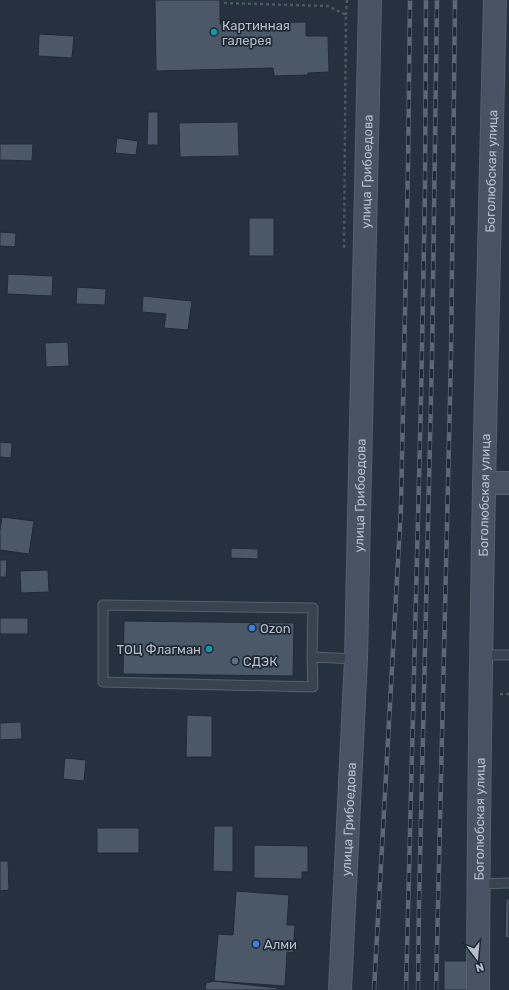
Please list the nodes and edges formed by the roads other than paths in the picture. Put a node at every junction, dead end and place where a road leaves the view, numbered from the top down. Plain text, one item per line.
1 (370, 0) edge
2 (495, 0) edge
3 (509, 482) edge
4 (484, 483) junction
5 (482, 655) junction
6 (509, 655) edge
7 (312, 657) junction
8 (356, 659) junction
9 (509, 883) edge
10 (478, 884) junction
11 (340, 990) edge
12 (478, 990) edge

1 - 8 street, улица Грибоедова
2 - 4 street, Боголюбская улица
3 - 4 street
4 - 5 street, Боголюбская улица
5 - 6 lane
5 - 10 street, Боголюбская улица
7 - 7 lane
7 - 8 lane
8 - 11 street, улица Грибоедова
9 - 10 lane
10 - 12 street, Боголюбская улица

